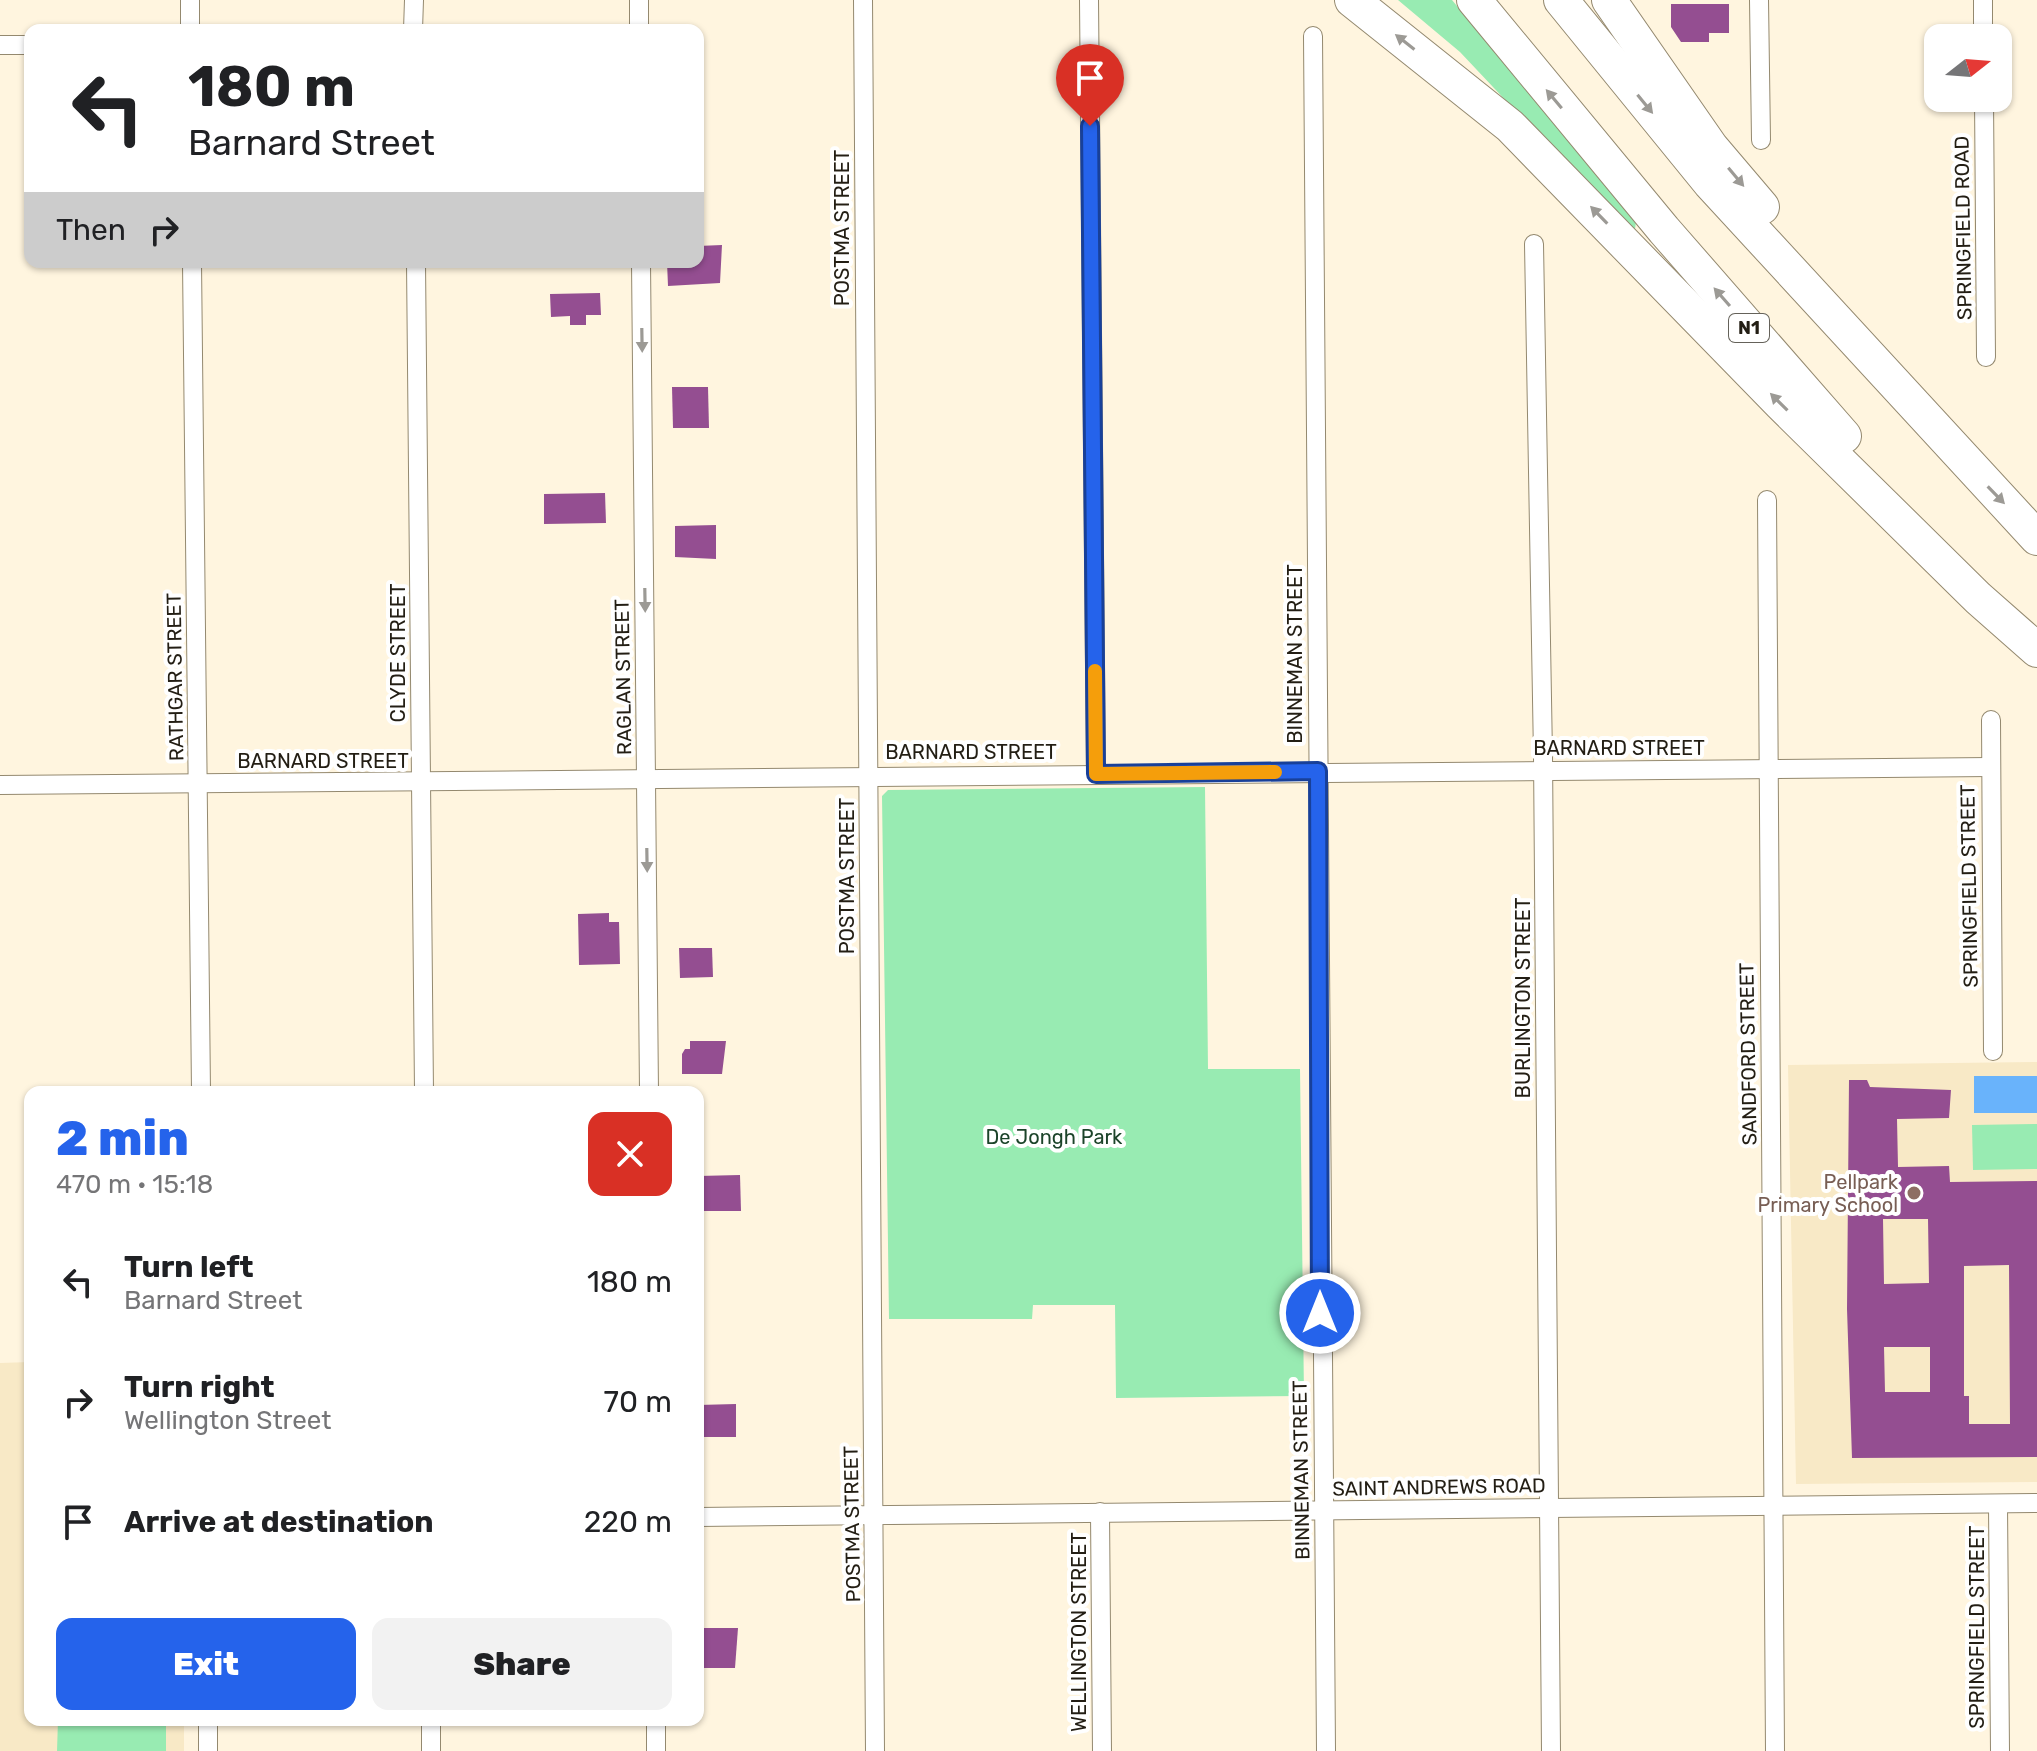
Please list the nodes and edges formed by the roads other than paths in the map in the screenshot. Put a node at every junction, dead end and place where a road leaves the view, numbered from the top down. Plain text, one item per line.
1 (190, 0) edge
2 (414, 0) edge
3 (639, 0) edge
4 (863, 0) edge
5 (1089, 0) edge
6 (1352, 0) edge
7 (1474, 0) edge
8 (1561, 0) edge
9 (1609, 0) edge
10 (1759, 0) edge
11 (1983, 0) edge
12 (190, 24) edge
13 (413, 24) edge
14 (639, 24) edge
15 (1983, 24) edge
16 (1313, 36) dead end
17 (0, 45) edge
18 (24, 45) edge
19 (1984, 112) edge
20 (1761, 140) dead end
21 (1534, 244) dead end
22 (192, 268) edge
23 (416, 268) edge
24 (641, 268) edge
25 (1986, 357) dead end
26 (1955, 453) junction
27 (1767, 500) dead end
28 (2037, 538) edge
29 (2037, 648) edge
30 (1991, 720) dead end
31 (1990, 767) junction
32 (1543, 770) junction
33 (1767, 770) junction
34 (1318, 771) junction
35 (1096, 774) junction
36 (868, 775) junction
37 (647, 779) junction
38 (421, 782) junction
39 (198, 783) junction
40 (0, 785) edge
41 (1993, 1051) dead end
42 (201, 1086) edge
43 (424, 1086) edge
44 (649, 1086) edge
45 (2037, 1503) edge
46 (1998, 1504) junction
47 (1774, 1505) junction
48 (1550, 1508) junction
49 (1326, 1511) junction
50 (1100, 1512) junction
51 (875, 1515) junction
52 (704, 1517) edge
53 (208, 1726) edge
54 (431, 1726) edge
55 (656, 1726) edge
56 (208, 1751) edge
57 (431, 1751) edge
58 (656, 1751) edge
59 (875, 1751) edge
60 (1102, 1751) edge
61 (1326, 1751) edge
62 (1551, 1751) edge
63 (1775, 1751) edge
64 (2000, 1751) edge

1 - 12 street
2 - 13 street
3 - 14 street
4 - 36 street, POSTMA STREET
5 - 35 street
29 -> 6 highway
29 -> 7 highway, N1
8 -> 26 highway
9 -> 26 highway
10 - 20 street
11 - 15 street
16 - 34 street, BINNEMAN STREET
17 - 18 street
19 - 25 street, SPRINGFIELD ROAD
21 - 32 street, BURLINGTON STREET
22 - 39 street, RATHGAR STREET
23 - 38 street, CLYDE STREET
24 -> 37 street, RAGLAN STREET
26 -> 28 highway
27 - 33 street, SANDFORD STREET
30 - 31 street, SPRINGFIELD STREET
31 - 33 street, BARNARD STREET
31 - 41 street, SPRINGFIELD STREET
32 - 33 street, BARNARD STREET
32 - 34 street, BARNARD STREET
32 - 48 street, BURLINGTON STREET
33 - 47 street, SANDFORD STREET
34 - 35 street, BARNARD STREET
34 - 49 street, BINNEMAN STREET
35 - 36 street, BARNARD STREET
36 - 37 street, BARNARD STREET
36 - 51 street, POSTMA STREET
37 - 38 street, BARNARD STREET
37 -> 44 street, RAGLAN STREET
38 - 39 street, BARNARD STREET
38 - 43 street, CLYDE STREET
39 - 40 street, BARNARD STREET
39 - 42 street, RATHGAR STREET
45 - 46 street, SAINT ANDREWS ROAD
46 - 47 street, SAINT ANDREWS ROAD
46 - 64 street, SPRINGFIELD STREET
47 - 48 street, SAINT ANDREWS ROAD
47 - 63 street, SANDFORD STREET
48 - 49 street, SAINT ANDREWS ROAD
48 - 62 street, BURLINGTON STREET
49 - 50 street, SAINT ANDREWS ROAD
49 - 61 street, BINNEMAN STREET
50 - 51 street, SAINT ANDREWS ROAD
50 - 60 street, WELLINGTON STREET
51 - 52 street, SAINT ANDREWS ROAD
51 - 59 street, POSTMA STREET
53 - 56 street
54 - 57 street
55 - 58 street

